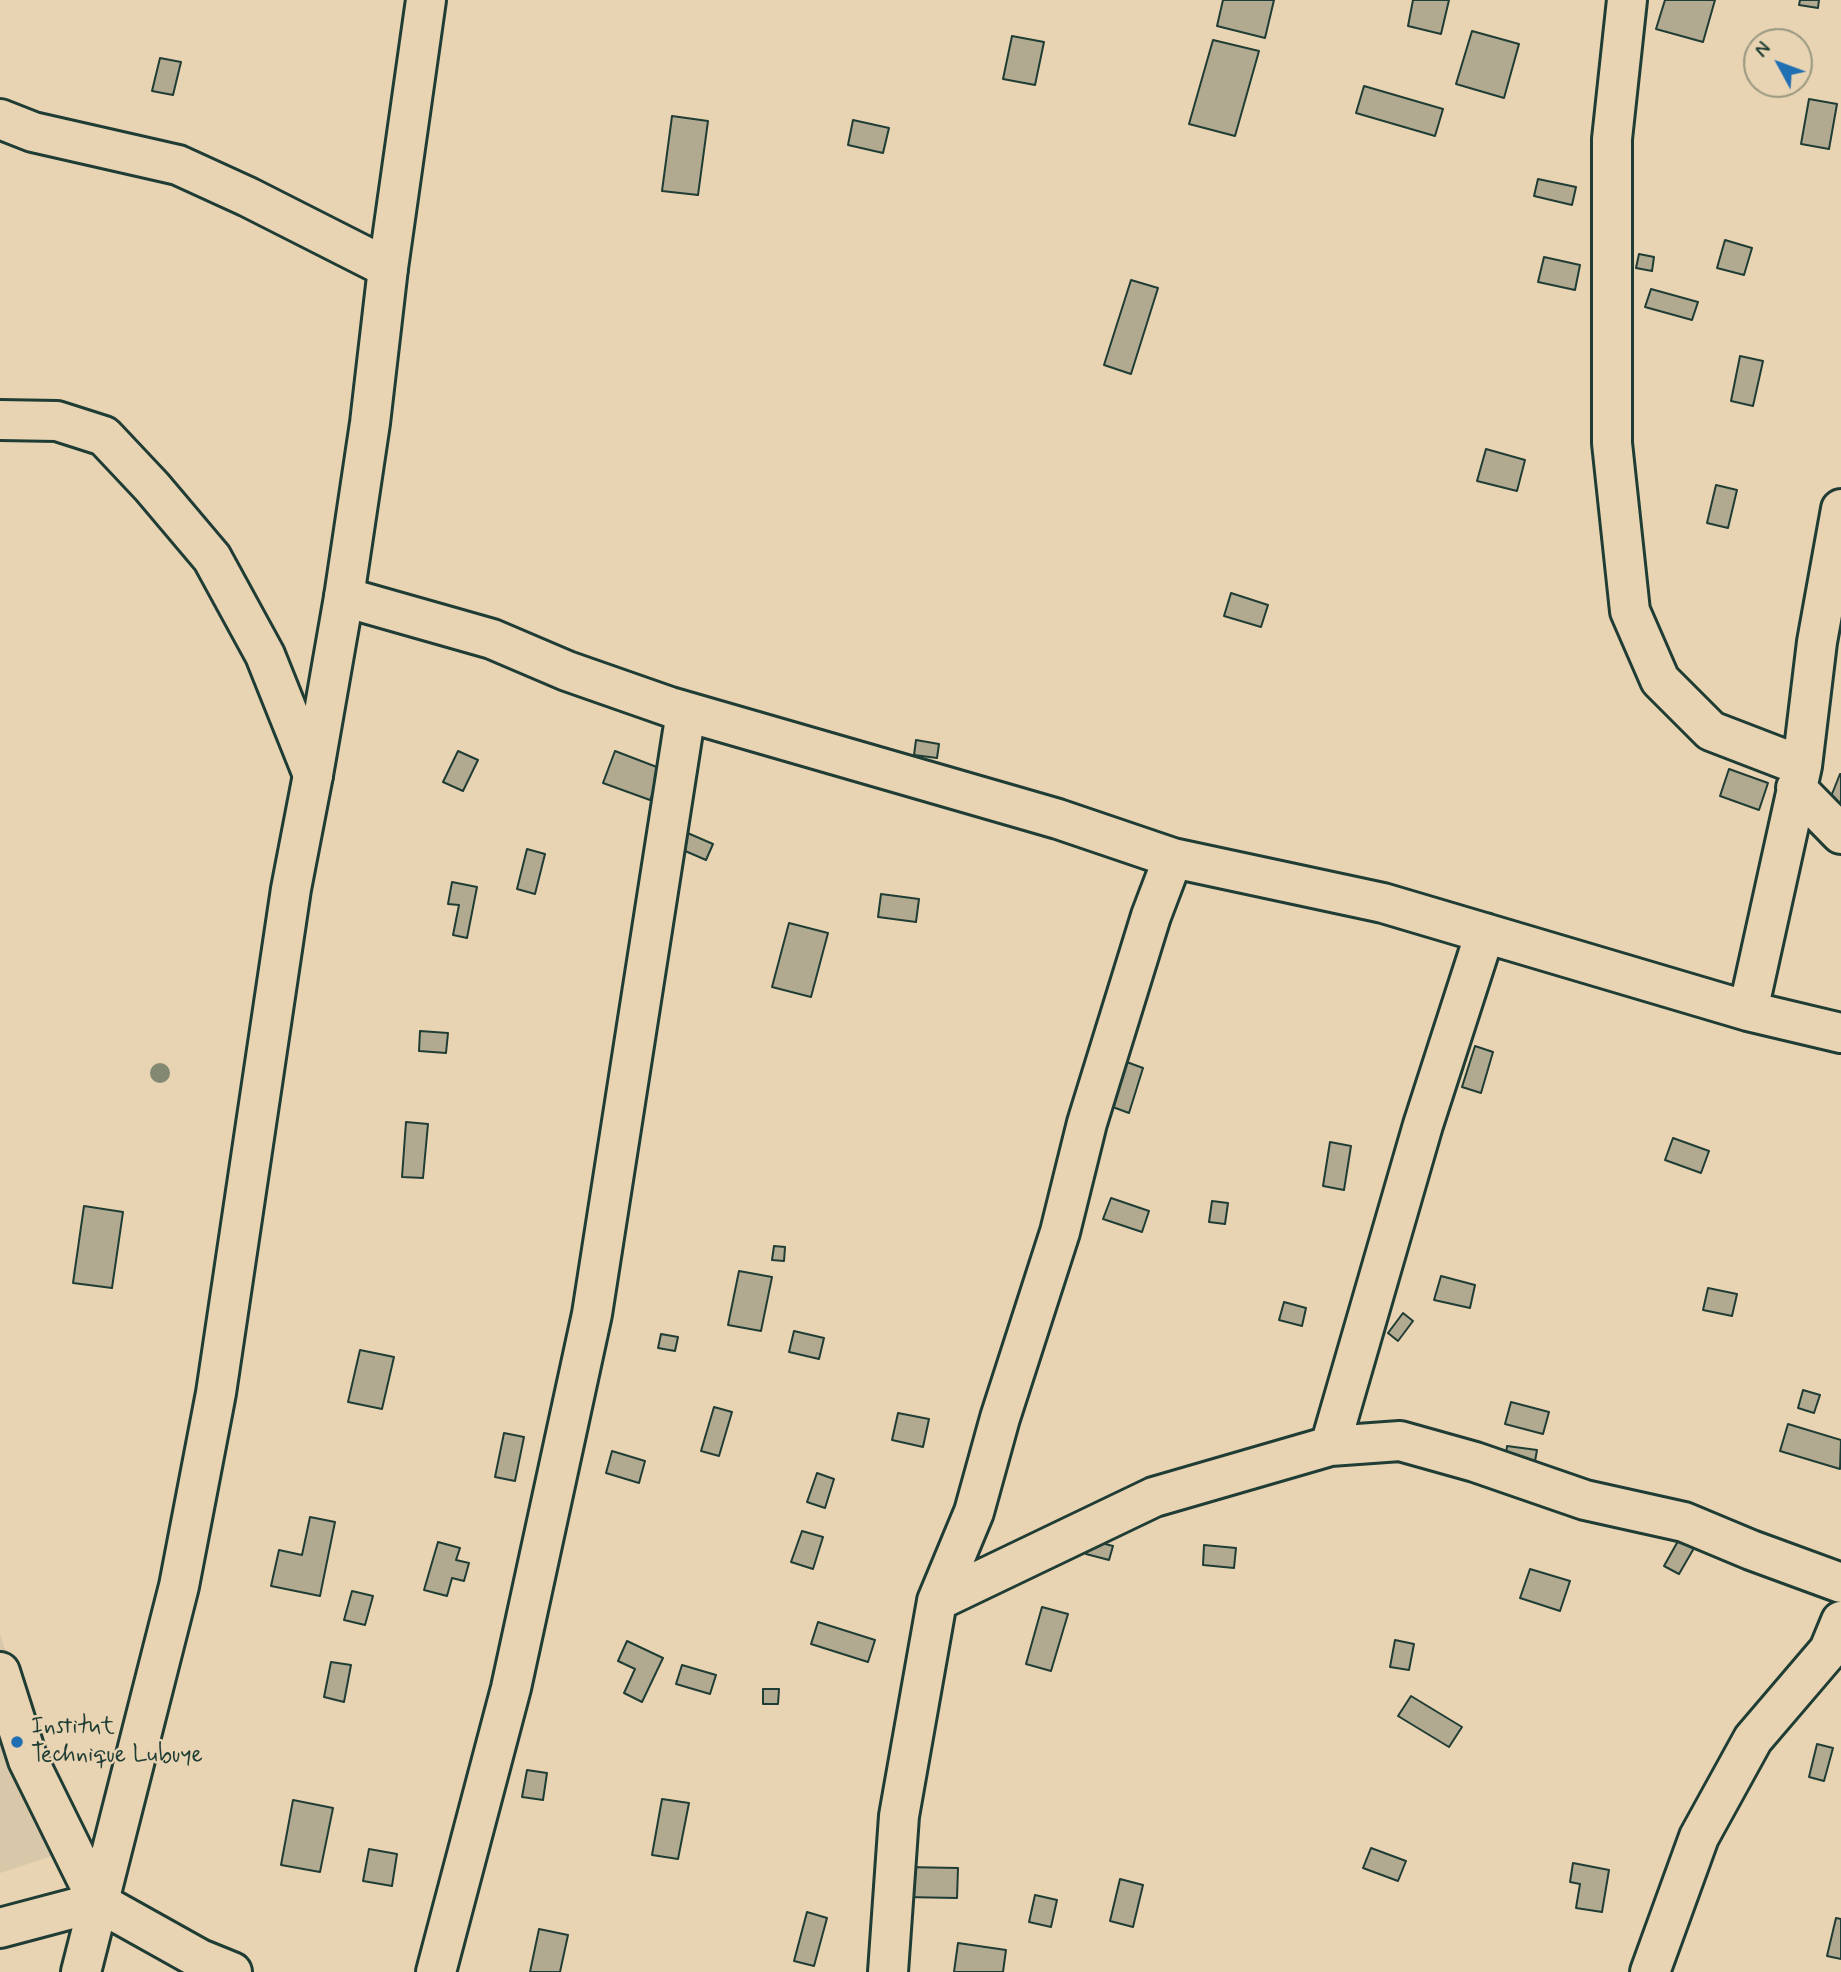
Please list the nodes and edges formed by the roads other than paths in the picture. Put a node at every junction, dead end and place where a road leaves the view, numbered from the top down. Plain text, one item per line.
1 (426, 0) edge
2 (1627, 0) edge
3 (0, 119) edge
4 (388, 268) junction
5 (0, 420) edge
6 (1841, 509) edge
7 (344, 597) junction
8 (686, 712) junction
9 (313, 775) junction
10 (1799, 777) junction
11 (1841, 834) edge
12 (1173, 858) junction
13 (1485, 933) junction
14 (1748, 1011) junction
15 (1841, 1033) edge
16 (1330, 1446) junction
17 (1841, 1583) edge
18 (937, 1601) junction
19 (1841, 1621) edge
20 (0, 1672) edge
21 (98, 1902) junction
22 (0, 1928) edge
23 (80, 1972) edge
24 (232, 1972) edge
25 (436, 1972) edge
26 (888, 1972) edge
27 (1650, 1972) edge

1 - 4 street
2 - 10 street
3 - 4 street
4 - 7 street
5 - 9 street
6 - 10 street
7 - 8 street
7 - 9 street
8 - 12 street
8 - 25 street
9 - 21 street
10 - 11 street
10 - 14 street
12 - 13 street
12 - 18 street
13 - 14 street
13 - 16 street
14 - 15 street
16 - 17 street
16 - 18 street
18 - 26 street
19 - 27 street
20 - 21 street
21 - 22 street
21 - 23 street
21 - 24 street

